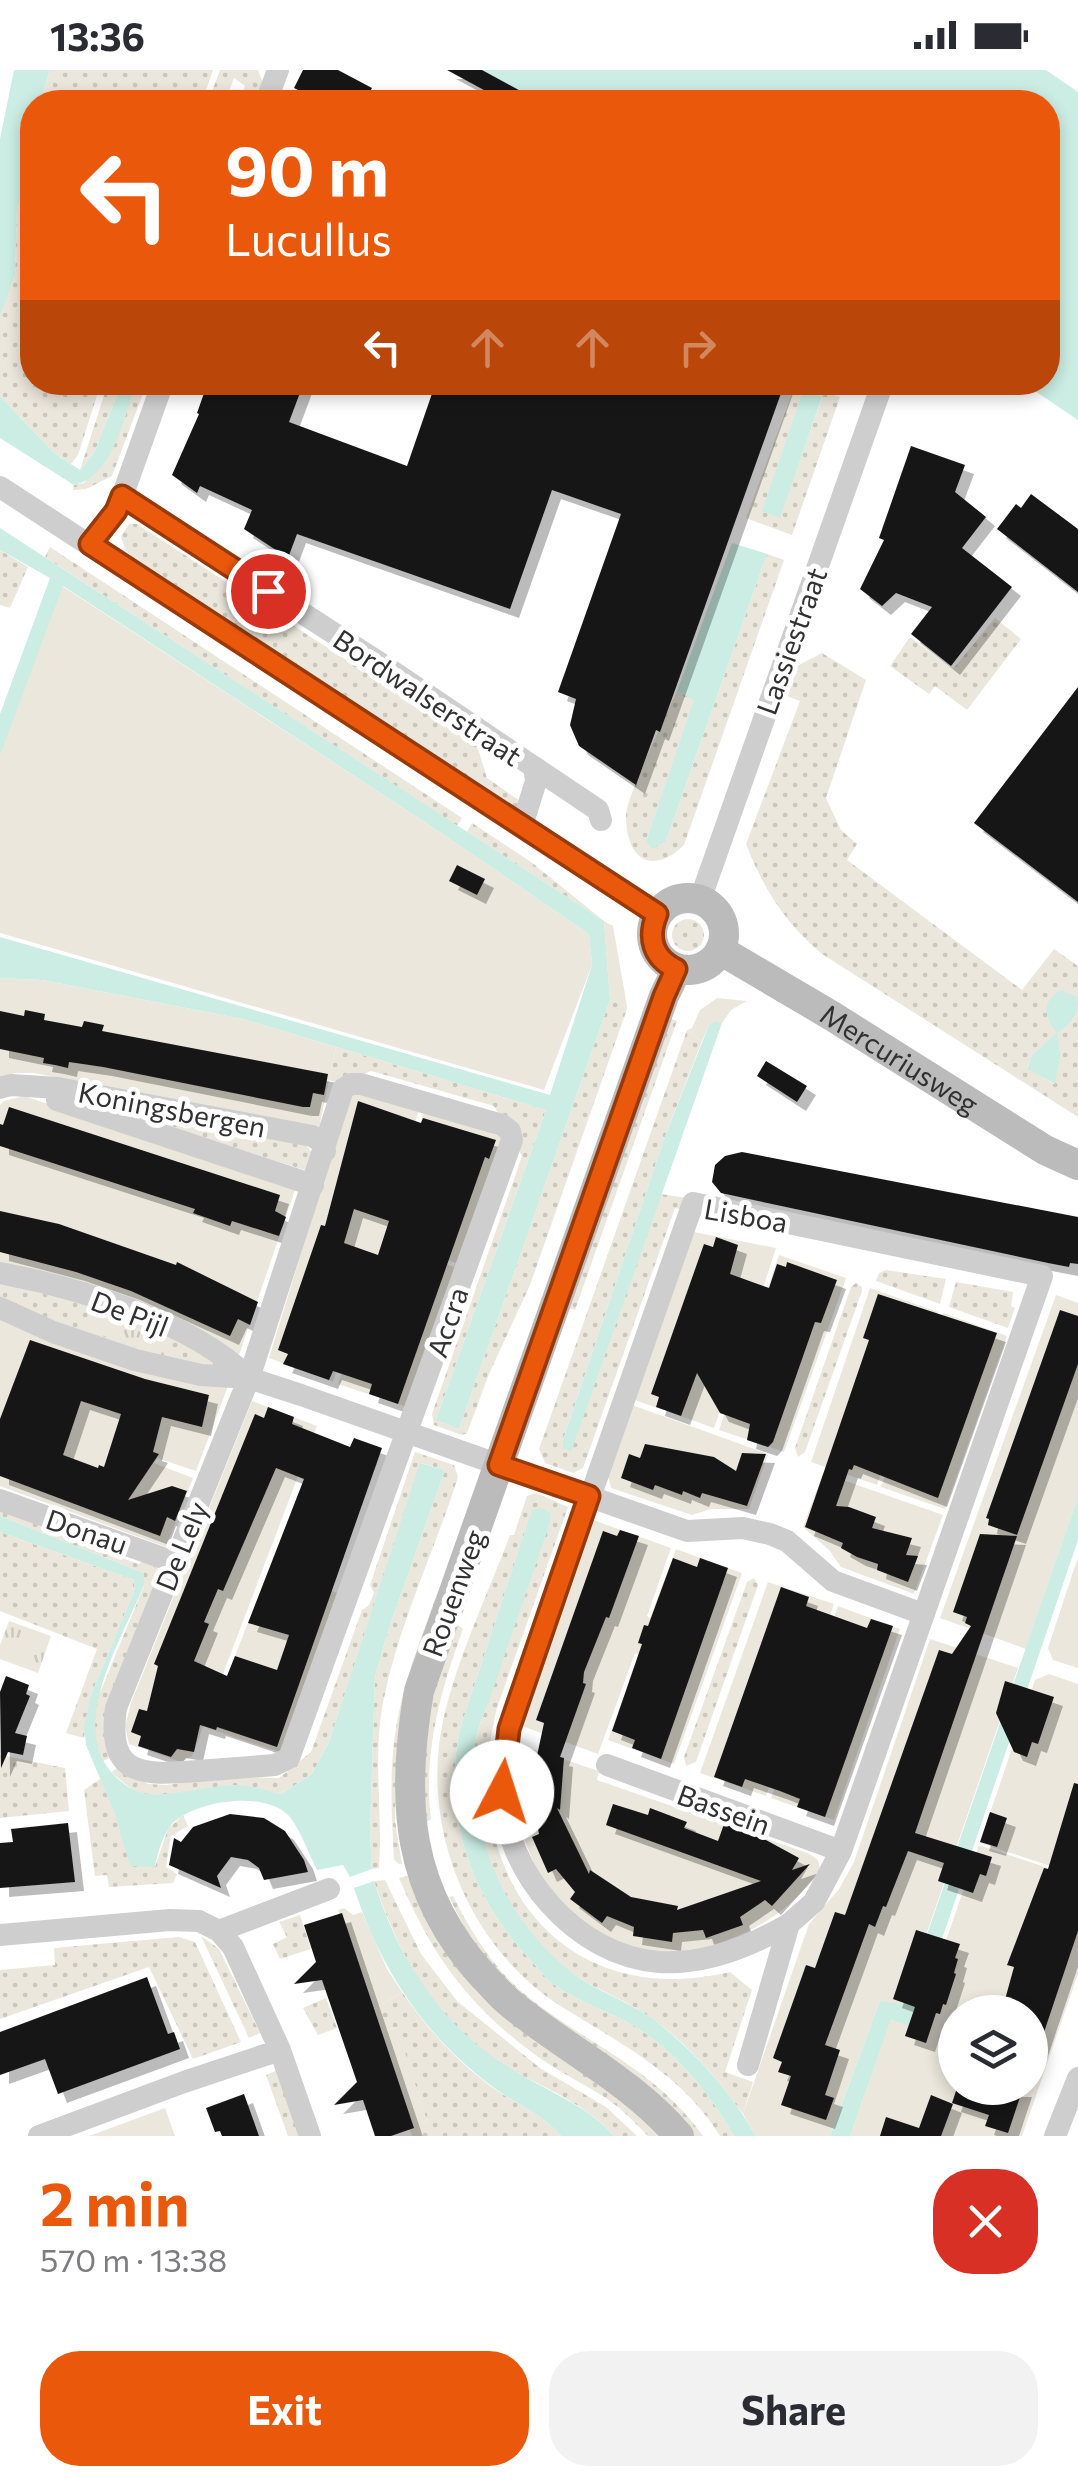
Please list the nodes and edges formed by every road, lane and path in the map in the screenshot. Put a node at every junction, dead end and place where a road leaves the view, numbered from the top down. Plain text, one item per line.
1 (158, 395) edge
2 (878, 395) edge
3 (0, 487) edge
4 (122, 496) junction
5 (90, 544) junction
6 (534, 767) junction
7 (601, 820) dead end
8 (522, 826) junction
9 (700, 900) junction
10 (657, 914) junction
11 (720, 950) junction
12 (676, 969) junction
13 (6, 1086) edge
14 (325, 1150) junction
15 (1078, 1165) edge
16 (313, 1185) junction
17 (0, 1272) edge
18 (0, 1308) edge
19 (249, 1378) junction
20 (409, 1432) junction
21 (499, 1465) junction
22 (589, 1496) junction
23 (0, 1500) edge
24 (174, 1562) junction
25 (923, 1614) junction
26 (298, 1739) joint
27 (607, 1766) dead end
28 (841, 1851) junction
29 (329, 1889) dead end
30 (790, 1924) junction
31 (219, 1931) junction
32 (0, 1935) edge
33 (280, 2050) junction
34 (748, 2065) dead end
35 (1078, 2078) edge
36 (39, 2136) edge
37 (310, 2136) edge
38 (679, 2136) edge
39 (1055, 2136) edge

1 - 4 street
2 - 9 street, Lassiestraat
3 - 5 street
4 - 5 street
4 - 6 street, Bordwalserstraat
5 - 8 street
6 - 7 street, Bordwalserstraat
6 - 8 street, Bordwalserstraat
8 - 10 street
9 - 10 main road
9 - 11 main road
10 - 12 main road
11 - 12 main road
11 - 15 main road, Mercuriusweg
12 - 21 main road, Rouenweg
13 - 14 street, Koningsbergen
13 - 16 street, Koningsbergen
14 - 16 street, De Lely
14 - 20 street, Accra
16 - 19 street, De Lely
17 - 19 street, De Pijl
18 - 19 street, De Pijl
19 - 20 street, De Pijl
19 - 24 street, De Lely
20 - 21 street, De Pijl
20 - 26 street, Accra
21 - 22 street, De Pijl
21 - 38 main road, Rouenweg
22 - 25 street, De Pijl
22 - 25 street, Lisboa
22 - 30 street, Lisboa
23 - 24 street, Donau
24 - 26 street, De Lely
25 - 28 street, Lisboa
27 - 28 street, Bassein
28 - 30 street, Lisboa
29 - 31 street
30 - 34 street, Lisboa
31 - 32 street
31 - 33 street
33 - 36 street
33 - 37 street
35 - 39 street

